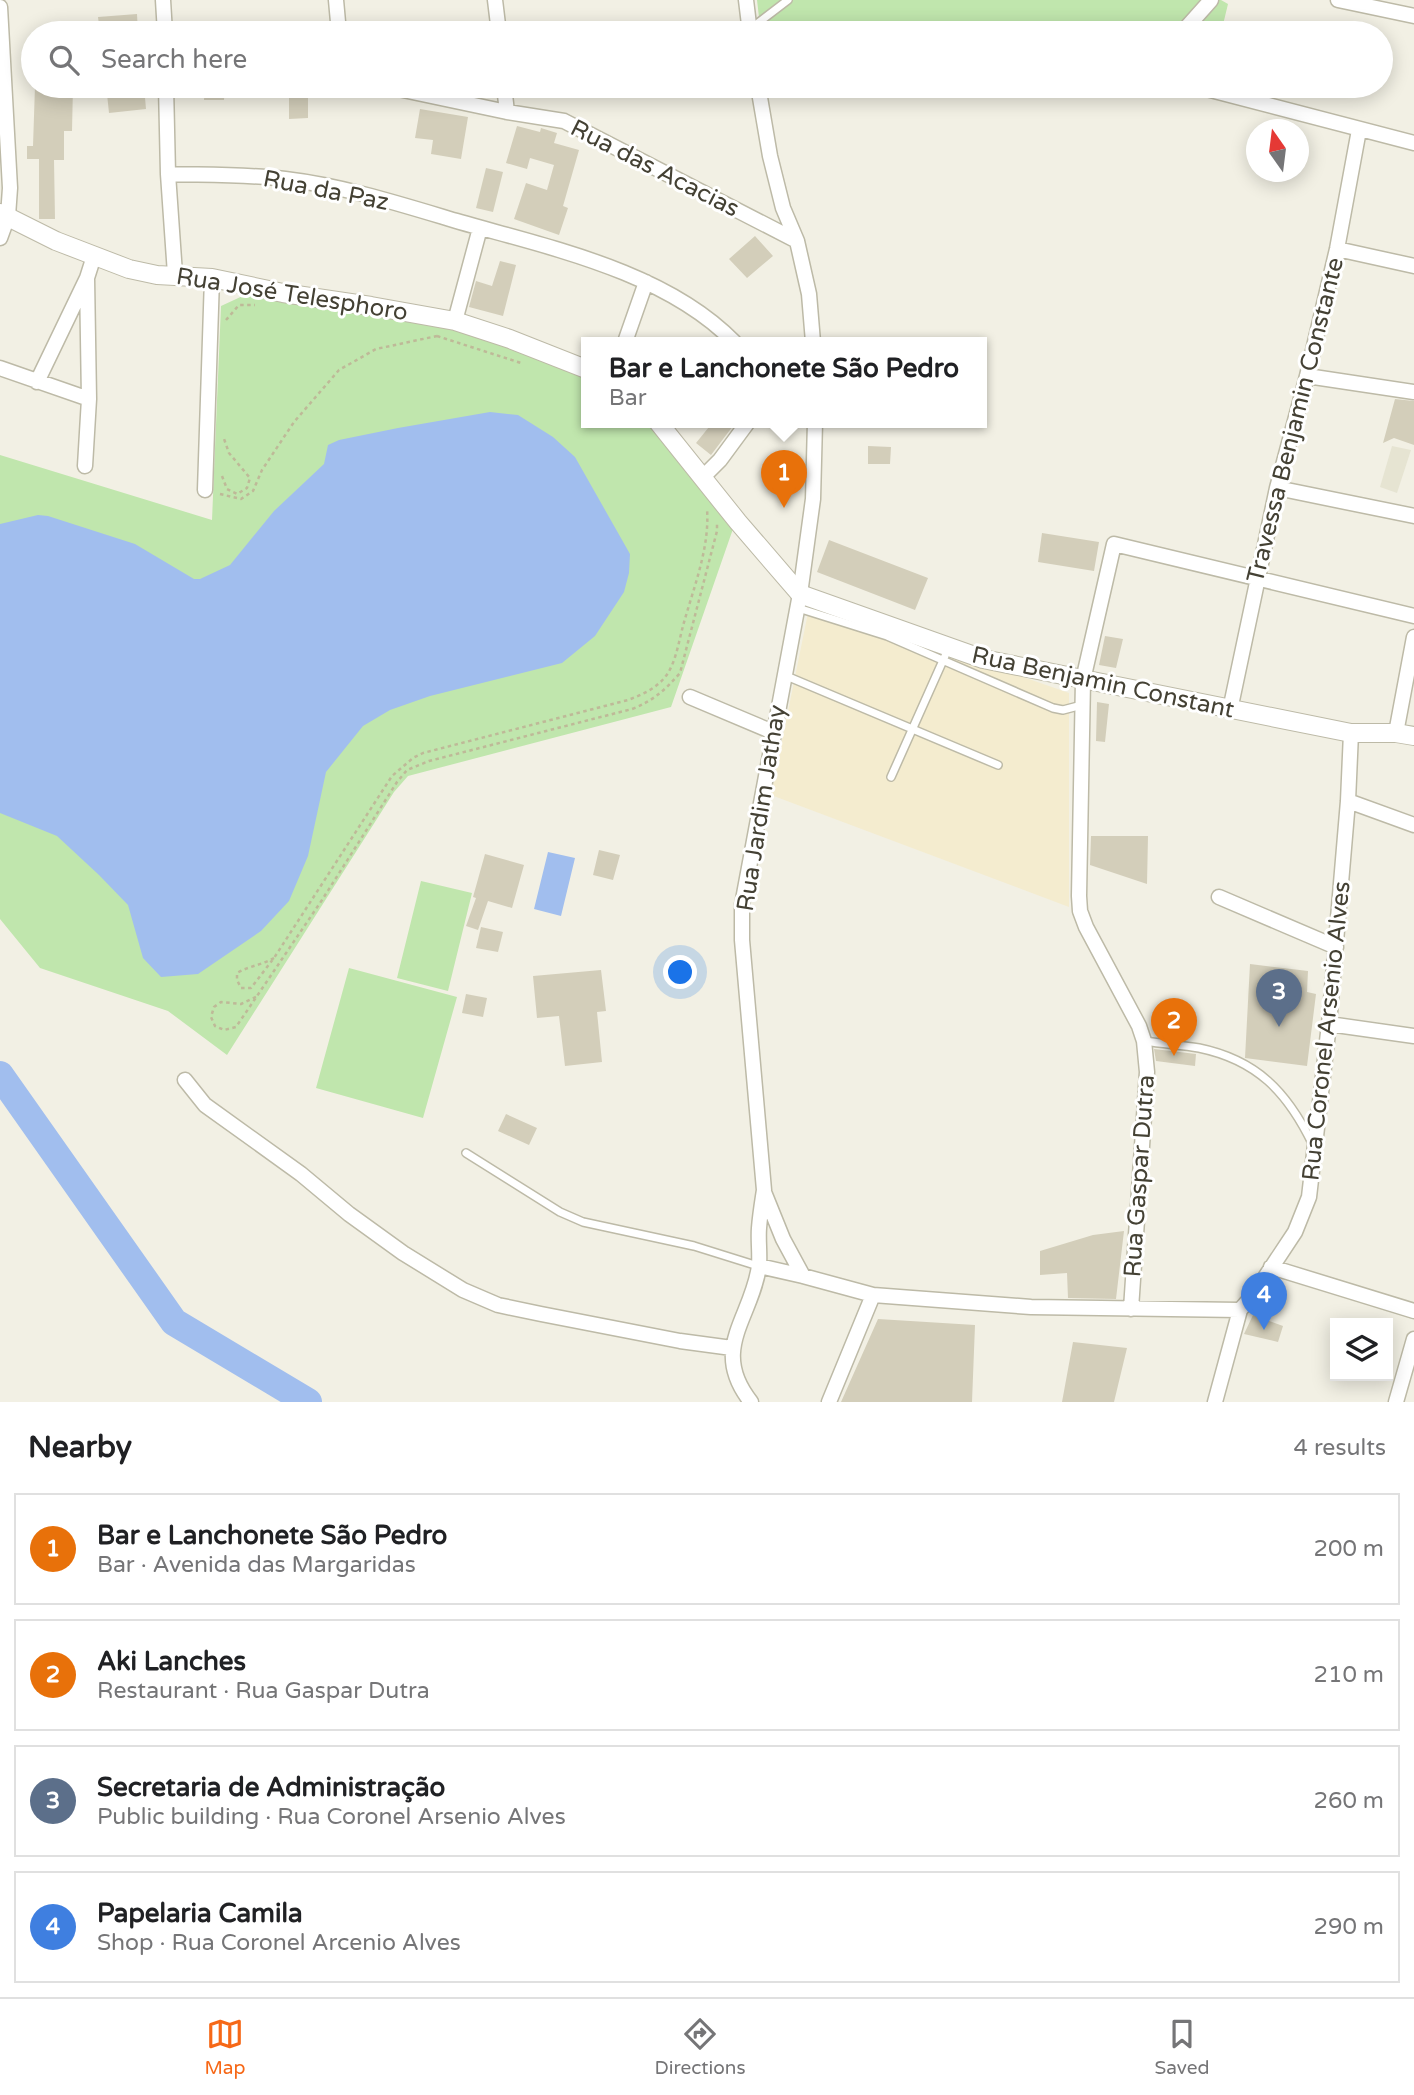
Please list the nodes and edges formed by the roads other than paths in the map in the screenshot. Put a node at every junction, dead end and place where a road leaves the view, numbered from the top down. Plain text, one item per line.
1 (163, 0) edge
2 (337, 0) edge
3 (495, 0) edge
4 (746, 0) edge
5 (788, 0) edge
6 (1211, 0) edge
7 (1338, 0) edge
8 (1385, 4) edge
9 (0, 7) edge
10 (1414, 16) edge
11 (164, 21) edge
12 (338, 21) edge
13 (498, 21) edge
14 (749, 21) edge
15 (762, 21) edge
16 (1194, 21) edge
17 (166, 98) edge
18 (441, 98) edge
19 (506, 98) edge
20 (760, 98) edge
21 (1246, 98) edge
22 (507, 112) junction
23 (1359, 130) junction
24 (1414, 143) edge
25 (168, 174) junction
26 (4, 214) edge
27 (480, 228) junction
28 (0, 238) edge
29 (797, 241) junction
30 (1337, 249) junction
31 (94, 256) junction
32 (1414, 267) edge
33 (175, 274) junction
34 (87, 278) junction
35 (212, 278) junction
36 (646, 282) junction
37 (450, 328) junction
38 (627, 337) edge
39 (729, 337) edge
40 (813, 337) edge
41 (581, 367) edge
42 (0, 368) edge
43 (1307, 376) junction
44 (37, 382) junction
45 (1414, 392) edge
46 (89, 399) junction
47 (663, 428) edge
48 (744, 428) edge
49 (815, 428) edge
50 (85, 466) dead end
51 (703, 477) junction
52 (1277, 488) junction
53 (205, 490) road end
54 (1414, 516) edge
55 (1256, 579) junction
56 (798, 601) junction
57 (1414, 616) edge
58 (1414, 637) edge
59 (946, 653) junction
60 (783, 675) junction
61 (1083, 680) junction
62 (690, 697) dead end
63 (1082, 705) junction
64 (1230, 710) junction
65 (913, 730) junction
66 (773, 732) junction
67 (1351, 733) junction
68 (1405, 734) edge
69 (998, 765) dead end
70 (891, 777) dead end
71 (1348, 802) junction
72 (1414, 825) edge
73 (1219, 897) dead end
74 (1336, 947) junction
75 (1329, 1024) junction
76 (1414, 1036) edge
77 (1144, 1041) junction
78 (185, 1080) dead end
79 (1315, 1149) junction
80 (466, 1153) dead end
81 (764, 1190) junction
82 (759, 1266) junction
83 (1271, 1267) junction
84 (803, 1276) junction
85 (873, 1296) junction
86 (1131, 1309) junction
87 (1240, 1310) junction
88 (1414, 1311) edge
89 (1414, 1339) edge
90 (732, 1348) junction
91 (751, 1402) edge
92 (829, 1402) edge
93 (1215, 1402) edge
94 (1396, 1402) edge

1 - 11 street
2 - 12 street
3 - 13 street
4 - 14 street
5 - 15 lane
6 - 16 street
7 - 8 street
8 - 10 street
9 - 26 street
17 - 25 street
18 - 22 street, Rua das Acacias
19 - 22 street
20 - 29 street
21 - 23 street
22 - 29 street, Rua das Acacias
23 - 24 street
23 - 30 street, Travessa Benjamin Constante
25 - 27 street, Rua da Paz
25 - 33 street
26 - 28 street
26 - 31 street, Rua José Telesphoro
27 - 36 street, Rua da Paz
27 - 37 street
29 - 40 street
30 - 32 street
30 - 43 street, Travessa Benjamin Constante
31 - 33 street, Rua José Telesphoro
31 - 34 street
33 - 35 street, Rua José Telesphoro
34 - 44 street
34 - 46 street
35 - 37 street, Rua José Telesphoro
35 - 53 street
36 - 38 street
36 - 39 street, Rua da Paz
37 - 41 street, Rua José Telesphoro
42 - 44 street
43 - 45 street
43 - 52 street, Travessa Benjamin Constante
44 - 46 street
46 - 50 street
47 - 51 street
48 - 51 street
49 - 56 street, Rua Jardim Jathay
51 - 56 street
52 - 54 street
52 - 55 street, Travessa Benjamin Constante
55 - 57 street
55 - 61 street, Rua Gaspar Dutra
55 - 64 street, Travessa Benjamin Constante
56 - 59 street, Rua Benjamin Constant
56 - 60 street, Rua Jardim Jathay
58 - 68 street
59 - 61 street, Rua Benjamin Constant
59 - 63 lane
59 - 65 lane
60 - 65 lane
60 - 66 street, Rua Jardim Jathay
61 - 63 street, Rua Gaspar Dutra
61 - 64 street, Rua Benjamin Constant
62 - 66 street
63 - 77 street, Rua Gaspar Dutra
64 - 67 street, Rua Benjamin Constant
65 - 69 lane
65 - 70 lane
66 - 81 street, Rua Jardim Jathay
67 - 68 street, Rua Benjamin Constant
67 - 71 street, Rua Coronel Arsenio Alves
71 - 72 street
71 - 74 street, Rua Coronel Arsenio Alves
73 - 74 street
74 - 75 street, Rua Coronel Arsenio Alves
75 - 76 street
75 - 79 street, Rua Coronel Arsenio Alves
77 - 79 lane
77 - 86 street, Rua Gaspar Dutra
78 - 90 street
79 - 83 street, Rua Coronel Arsenio Alves
80 - 82 lane
81 - 82 street, Rua Jardim Jathay
81 - 84 street, Rua Jardim Jathay
82 - 84 street
82 - 90 street, Rua Jardim Jathay
83 - 87 street, Rua Coronel Arsenio Alves
83 - 88 street
84 - 85 street
85 - 86 street
85 - 92 street
86 - 87 street
87 - 93 street
89 - 94 street
90 - 91 street

